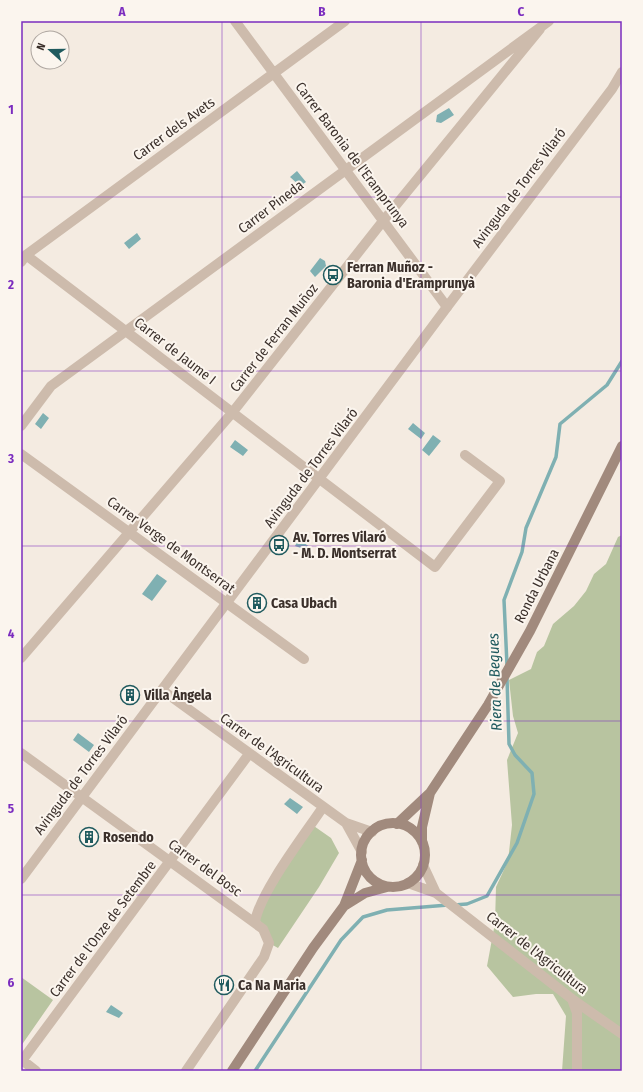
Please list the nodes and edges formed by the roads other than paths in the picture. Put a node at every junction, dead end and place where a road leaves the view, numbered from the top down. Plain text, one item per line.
1 (235, 21) edge
2 (344, 21) edge
3 (549, 21) edge
4 (540, 28) junction
5 (622, 72) edge
6 (274, 73) junction
7 (345, 169) junction
8 (384, 221) junction
9 (24, 259) edge
10 (447, 307) junction
11 (127, 332) junction
12 (232, 413) junction
13 (21, 426) edge
14 (622, 446) edge
15 (21, 454) edge
16 (465, 455) dead end
17 (320, 480) junction
18 (130, 533) junction
19 (227, 602) junction
20 (21, 658) edge
21 (304, 660) dead end
22 (162, 690) junction
23 (21, 753) edge
24 (249, 754) junction
25 (430, 793) junction
26 (81, 797) junction
27 (323, 807) junction
28 (346, 823) junction
29 (396, 824) junction
30 (372, 832) junction
31 (422, 842) junction
32 (362, 856) junction
33 (170, 861) junction
34 (423, 865) junction
35 (21, 879) edge
36 (408, 883) junction
37 (388, 886) junction
38 (436, 893) junction
39 (344, 906) junction
40 (255, 922) junction
41 (572, 999) junction
42 (622, 1034) edge
43 (23, 1057) edge
44 (36, 1071) edge
45 (186, 1071) edge
46 (232, 1071) edge
47 (577, 1071) edge

1 - 6 street, Carrer Baronia de l'Eramprunya
2 - 6 street, Carrer dels Avets
3 - 4 street, Carrer Pineda
4 - 7 street, Carrer Pineda
4 - 8 street, Carrer de Ferran Muñoz
5 - 10 street, Avinguda de Torres Vilaró
6 - 7 street, Carrer Baronia de l'Eramprunya
6 - 9 street, Carrer dels Avets
7 - 8 street, Carrer Baronia de l'Eramprunya
7 - 11 street, Carrer Pineda
8 - 10 street, Carrer Baronia de l'Eramprunya
8 - 12 street, Carrer de Ferran Muñoz
9 - 11 street, Carrer de Jaume I
10 - 17 street, Avinguda de Torres Vilaró
11 - 12 street, Carrer de Jaume I
11 - 13 street, Carrer Pineda
12 - 17 street, Carrer de Jaume I
12 - 18 street, Carrer de Ferran Muñoz
14 - 25 main road, Ronda Urbana
15 - 18 street, Carrer Verge de Montserrat
16 - 17 street, Carrer de Jaume I
17 - 19 street, Avinguda de Torres Vilaró
18 - 19 street, Carrer Verge de Montserrat
18 - 20 street, Carrer de Ferran Muñoz
19 - 21 street, Carrer Verge de Montserrat
19 - 22 street, Avinguda de Torres Vilaró
22 - 24 street, Carrer de l'Agricultura
22 - 26 street, Avinguda de Torres Vilaró
23 - 26 street, Carrer del Bosc
24 - 27 street, Carrer de l'Agricultura
24 - 33 street, Carrer de l'Onze de Setembre
25 - 29 main road, Ronda Urbana
25 - 31 main road, Ronda Urbana
26 - 33 street, Carrer del Bosc
26 - 35 street, Avinguda de Torres Vilaró
27 - 28 street, Carrer de l'Agricultura
27 - 40 street
28 - 30 street, Carrer de l'Agricultura
28 - 32 street, Carrer de l'Agricultura
29 - 30 main road, Ronda Urbana
29 - 31 main road
30 - 32 main road
31 - 34 main road, Ronda Urbana
32 - 37 main road
32 - 39 main road
33 - 40 street, Carrer del Bosc
33 - 43 street, Carrer de l'Onze de Setembre
34 - 36 main road
34 - 38 street, Carrer de l'Agricultura
36 - 37 main road
36 - 38 street, Carrer de l'Agricultura
37 - 39 main road
38 - 41 street, Carrer de l'Agricultura
39 - 46 main road
40 - 45 street, Carrer del Bosc
41 - 42 street, Carrer de l'Agricultura
41 - 47 street
43 - 44 street

